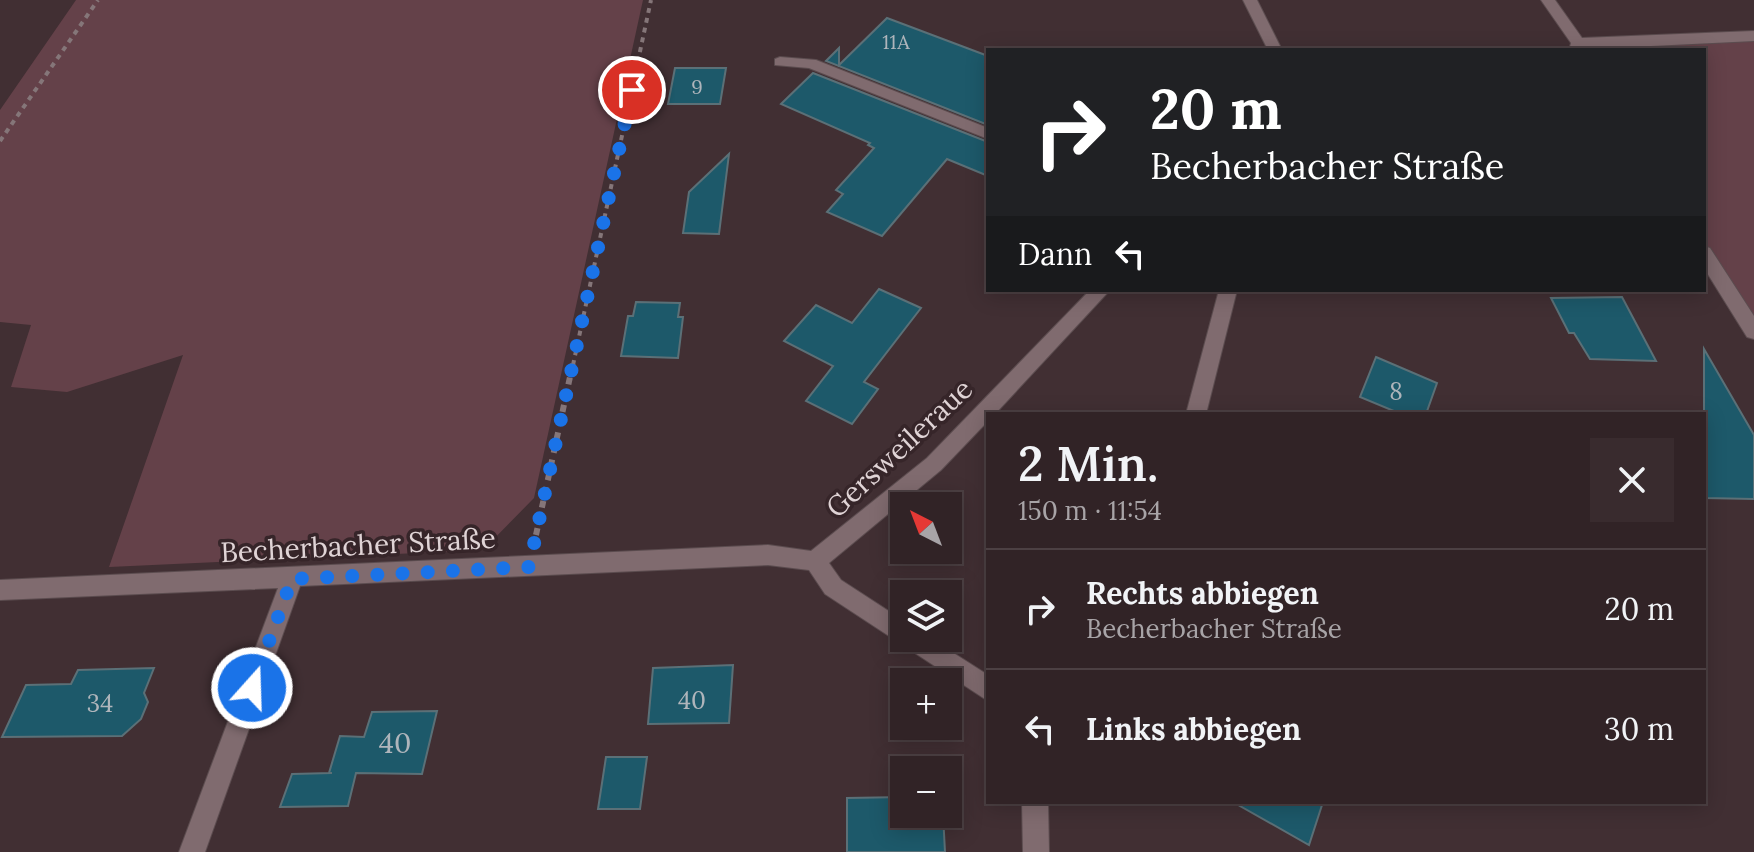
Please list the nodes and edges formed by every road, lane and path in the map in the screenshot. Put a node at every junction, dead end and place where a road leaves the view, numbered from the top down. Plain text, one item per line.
1 (98, 0) edge
2 (651, 0) edge
3 (1250, 0) edge
4 (1548, 0) edge
5 (1754, 36) edge
6 (1577, 47) edge
7 (1274, 48) edge
8 (780, 62) dead end
9 (986, 133) edge
10 (0, 141) edge
11 (1706, 256) edge
12 (1099, 292) edge
13 (1227, 292) edge
14 (1754, 332) edge
15 (1197, 412) edge
16 (815, 561) junction
17 (529, 567) junction
18 (292, 579) junction
19 (0, 590) edge
20 (890, 625) edge
21 (931, 652) edge
22 (986, 688) edge
23 (1035, 804) edge
24 (192, 852) edge
25 (1036, 852) edge

1 - 10 path
2 - 17 path
3 - 7 street
4 - 6 street
5 - 6 street
8 - 9 street
11 - 14 street
12 - 16 street, Gersweileraue
13 - 15 street
16 - 17 street, Becherbacher Straße
16 - 20 street
17 - 18 street, Becherbacher Straße
18 - 19 street, Becherbacher Straße
18 - 24 street
21 - 22 street
23 - 25 street

